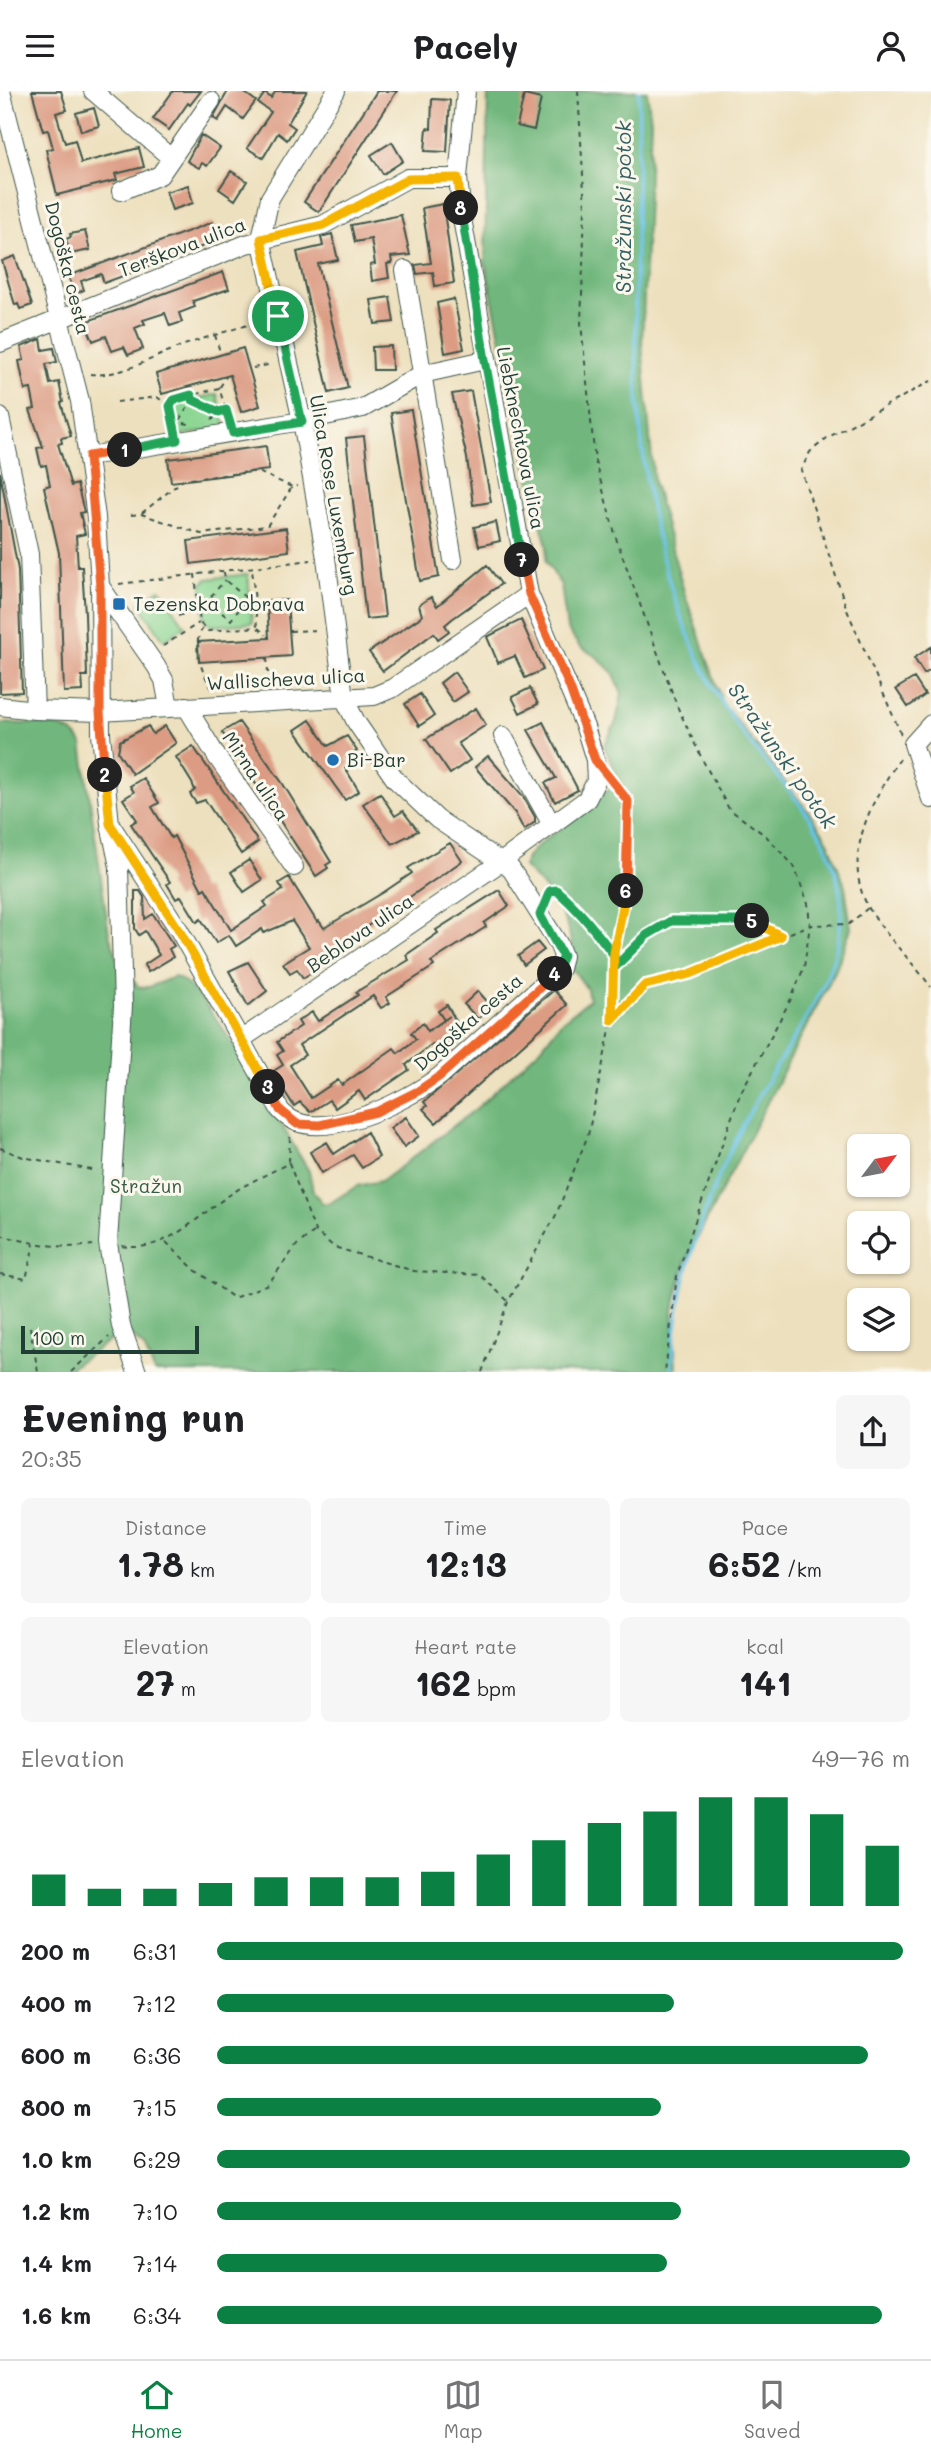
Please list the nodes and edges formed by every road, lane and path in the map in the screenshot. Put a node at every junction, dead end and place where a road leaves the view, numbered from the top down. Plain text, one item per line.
1 (1, 91) edge
2 (93, 91) edge
3 (336, 91) edge
4 (466, 91) edge
5 (578, 91) edge
6 (211, 101) dead end
7 (171, 158) junction
8 (458, 178) junction
9 (121, 191) dead end
10 (261, 239) junction
11 (404, 270) dead end
12 (278, 316) junction
13 (59, 317) junction
14 (215, 334) junction
15 (0, 343) edge
16 (220, 352) dead end
17 (485, 360) junction
18 (273, 363) dead end
19 (253, 368) dead end
20 (82, 373) dead end
21 (422, 374) junction
22 (226, 377) dead end
23 (931, 381) edge
24 (219, 388) junction
25 (191, 395) junction
26 (193, 400) junction
27 (117, 402) dead end
28 (170, 406) junction
29 (226, 410) junction
30 (219, 412) junction
31 (0, 417) edge
32 (179, 420) junction
33 (173, 421) junction
34 (211, 421) dead end
35 (302, 422) junction
36 (191, 425) dead end
37 (233, 433) junction
38 (177, 440) junction
39 (89, 456) junction
40 (313, 483) junction
41 (292, 487) junction
42 (142, 514) junction
43 (131, 515) dead end
44 (326, 558) junction
45 (453, 560) dead end
46 (252, 567) junction
47 (224, 571) junction
48 (195, 574) junction
49 (225, 580) junction
50 (100, 586) junction
51 (529, 594) junction
52 (255, 598) junction
53 (247, 599) junction
54 (207, 601) junction
55 (198, 602) junction
56 (199, 609) junction
57 (178, 616) dead end
58 (230, 620) junction
59 (200, 623) junction
60 (204, 627) junction
61 (257, 627) junction
62 (231, 629) junction
63 (319, 630) dead end
64 (290, 631) dead end
65 (266, 635) dead end
66 (156, 650) dead end
67 (267, 658) dead end
68 (269, 685) dead end
69 (212, 689) dead end
70 (344, 698) junction
71 (0, 705) edge
72 (178, 706) junction
73 (35, 711) junction
74 (100, 712) junction
75 (931, 724) edge
76 (503, 736) dead end
77 (913, 744) junction
78 (612, 781) dead end
79 (931, 799) edge
80 (110, 824) junction
81 (552, 825) junction
82 (501, 862) junction
83 (293, 867) dead end
84 (868, 908) junction
85 (540, 915) junction
86 (810, 925) junction
87 (781, 936) junction
88 (614, 955) junction
89 (614, 968) junction
90 (931, 987) edge
91 (612, 1020) junction
92 (242, 1039) junction
93 (292, 1121) junction
94 (0, 1147) edge
95 (289, 1163) junction
96 (114, 1173) junction
97 (315, 1231) junction
98 (0, 1235) edge
99 (165, 1241) junction
100 (108, 1243) junction
101 (34, 1244) junction
102 (0, 1274) edge
103 (509, 1302) junction
104 (121, 1326) junction
105 (30, 1327) dead end
106 (38, 1372) edge
107 (71, 1372) edge
108 (137, 1372) edge
109 (482, 1372) edge
110 (665, 1372) edge

1 - 13 street, Dogoška cesta
2 - 7 street
3 - 10 street, Ulica Rose Luxemburg
4 - 8 street, Liebknechtova ulica
5 - 86 path
6 - 7 street
7 - 9 street
8 - 10 street, Terškova ulica
8 - 17 street, Liebknechtova ulica
10 - 12 street, Ulica Rose Luxemburg
10 - 13 street, Terškova ulica
11 - 21 street
12 - 14 path
12 - 35 street, Ulica Rose Luxemburg
13 - 15 street, Terškova ulica
13 - 39 street, Dogoška cesta
14 - 16 path
14 - 20 path
17 - 21 street
17 - 51 street, Liebknechtova ulica
18 - 19 path
21 - 35 street
21 - 45 street
22 - 24 path
23 - 77 path
24 - 25 path
24 - 29 path
25 - 26 path
25 - 28 path
26 - 30 path
26 - 32 path
27 - 28 path
28 - 33 path
29 - 30 path
29 - 37 path
30 - 34 path
31 - 73 street
32 - 33 path
32 - 36 path
33 - 38 path
35 - 37 street
35 - 40 street, Ulica Rose Luxemburg
37 - 38 street
38 - 39 street
39 - 50 street, Dogoška cesta
40 - 41 path
40 - 44 street, Ulica Rose Luxemburg
41 - 42 path
41 - 42 path
42 - 43 path
44 - 46 path
44 - 70 street, Ulica Rose Luxemburg
46 - 47 path
46 - 52 path
47 - 48 path
47 - 49 path
48 - 50 path
48 - 55 path
49 - 53 path
49 - 54 path
50 - 72 street, Mirna ulica
50 - 74 street, Dogoška cesta
51 - 70 street, Wallischeva ulica
51 - 81 street, Liebknechtova ulica
52 - 53 path
52 - 61 path
53 - 58 path
54 - 55 path
54 - 58 path
55 - 56 path
56 - 57 path
56 - 59 path
58 - 62 path
59 - 60 path
59 - 66 path
60 - 62 path
60 - 69 path
61 - 62 path
61 - 65 path
63 - 64 path
67 - 68 path
70 - 72 street, Wallischeva ulica
70 - 82 street, Ulica Rose Luxemburg
71 - 73 street, Wallischeva ulica
72 - 74 street, Wallischeva ulica
72 - 83 street, Mirna ulica
73 - 74 street, Wallischeva ulica
74 - 80 street, Dogoška cesta
75 - 77 street
76 - 81 street
77 - 79 street
77 - 84 path
78 - 88 path
80 - 92 street, Dogoška cesta
80 - 96 street, Dogoška cesta
81 - 82 street, Liebknechtova ulica
82 - 85 street, Dogoška cesta
82 - 92 street, Beblova ulica
84 - 86 path
84 - 90 path
85 - 88 path
85 - 93 street, Dogoška cesta
86 - 87 path
86 - 110 path
87 - 89 path
87 - 91 path
88 - 89 path
89 - 91 path
91 - 103 path
92 - 93 street, Dogoška cesta
93 - 95 path
94 - 96 path
95 - 97 path
95 - 99 path
96 - 100 street, Dogoška cesta
97 - 99 path
97 - 103 path
98 - 101 path
99 - 100 path
100 - 101 path
100 - 104 street, Dogoška cesta
101 - 102 path
103 - 109 path
104 - 107 path
104 - 108 street, Dogoška cesta
105 - 106 path

